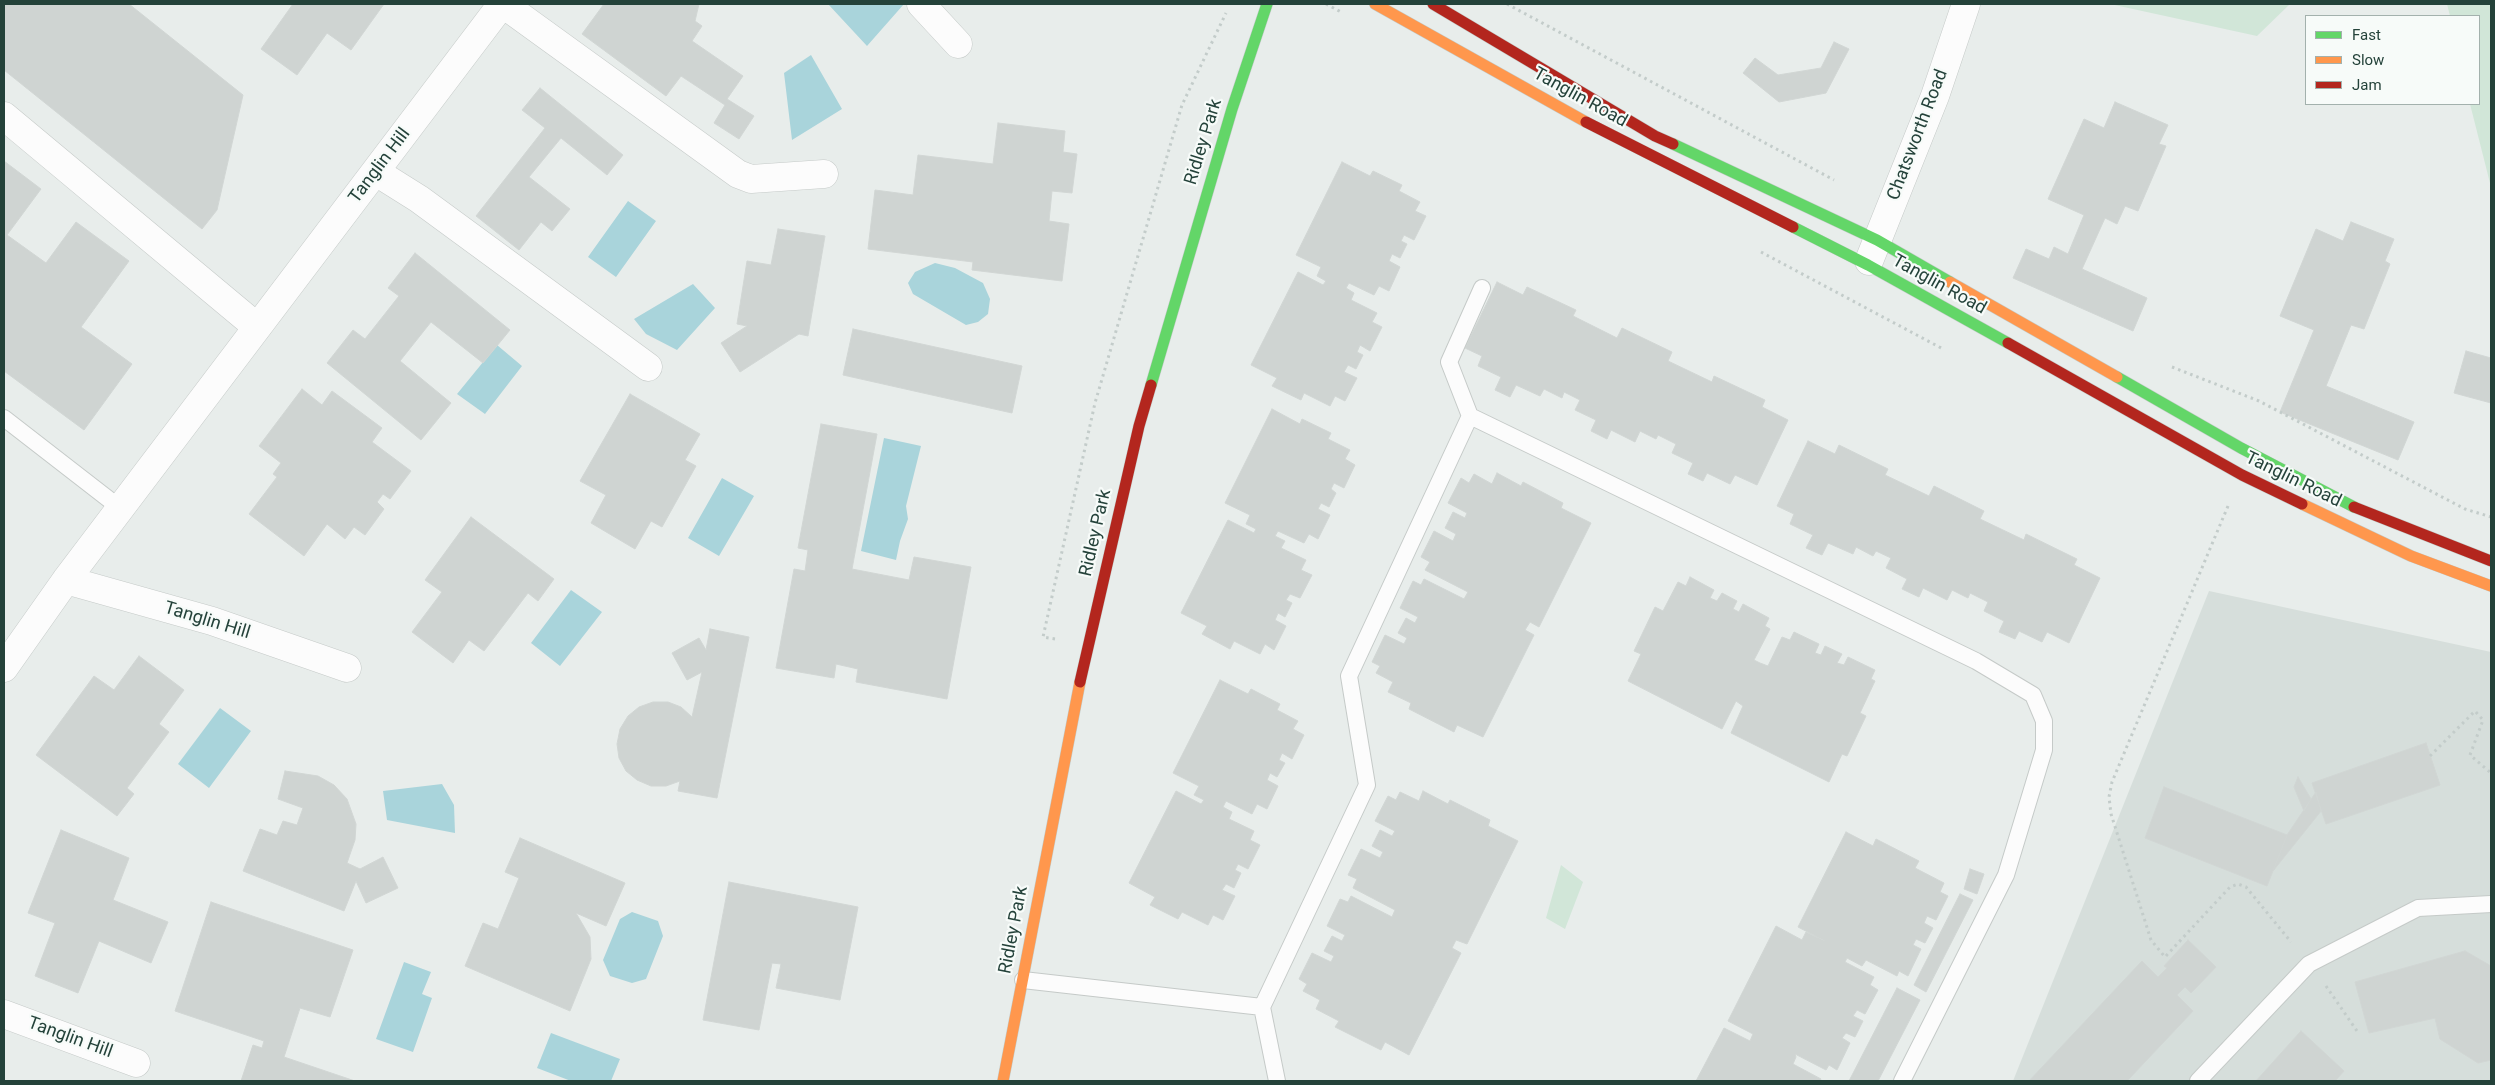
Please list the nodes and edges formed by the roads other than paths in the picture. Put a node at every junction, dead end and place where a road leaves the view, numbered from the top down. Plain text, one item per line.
1 (502, 4) edge
2 (921, 4) edge
3 (1267, 4) edge
4 (1375, 4) edge
5 (1433, 4) edge
6 (1966, 4) edge
7 (958, 44) dead end
8 (4, 116) edge
9 (376, 172) junction
10 (824, 174) dead end
11 (1877, 240) junction
12 (1868, 265) junction
13 (1482, 288) dead end
14 (257, 327) junction
15 (648, 367) dead end
16 (1470, 416) junction
17 (4, 418) edge
18 (120, 508) junction
19 (2491, 561) edge
20 (66, 580) junction
21 (2491, 586) edge
22 (4, 668) edge
23 (347, 668) dead end
24 (2491, 904) edge
25 (1022, 980) junction
26 (1262, 1007) junction
27 (4, 1014) edge
28 (136, 1063) dead end
29 (1003, 1081) edge
30 (1277, 1081) edge
31 (1902, 1081) edge
32 (2198, 1081) edge

1 - 9 street, Tanglin Hill
1 - 10 street
2 - 7 street
3 - 25 main road, Ridley Park
4 - 12 main road, Tanglin Road
5 - 11 main road, Tanglin Road
6 - 11 street, Chatsworth Road
8 - 14 street
9 - 14 street, Tanglin Hill
9 - 15 street
11 - 12 street, Chatsworth Road
11 - 19 main road, Tanglin Road
12 - 21 main road, Tanglin Road
13 - 16 lane
14 - 18 street, Tanglin Hill
16 - 26 lane
16 - 31 lane
17 - 18 lane
18 - 20 street, Tanglin Hill
20 - 22 street, Tanglin Hill
20 - 23 street, Tanglin Hill
24 - 32 lane
25 - 26 lane
25 - 29 main road, Ridley Park
26 - 30 lane
27 - 28 street, Tanglin Hill

